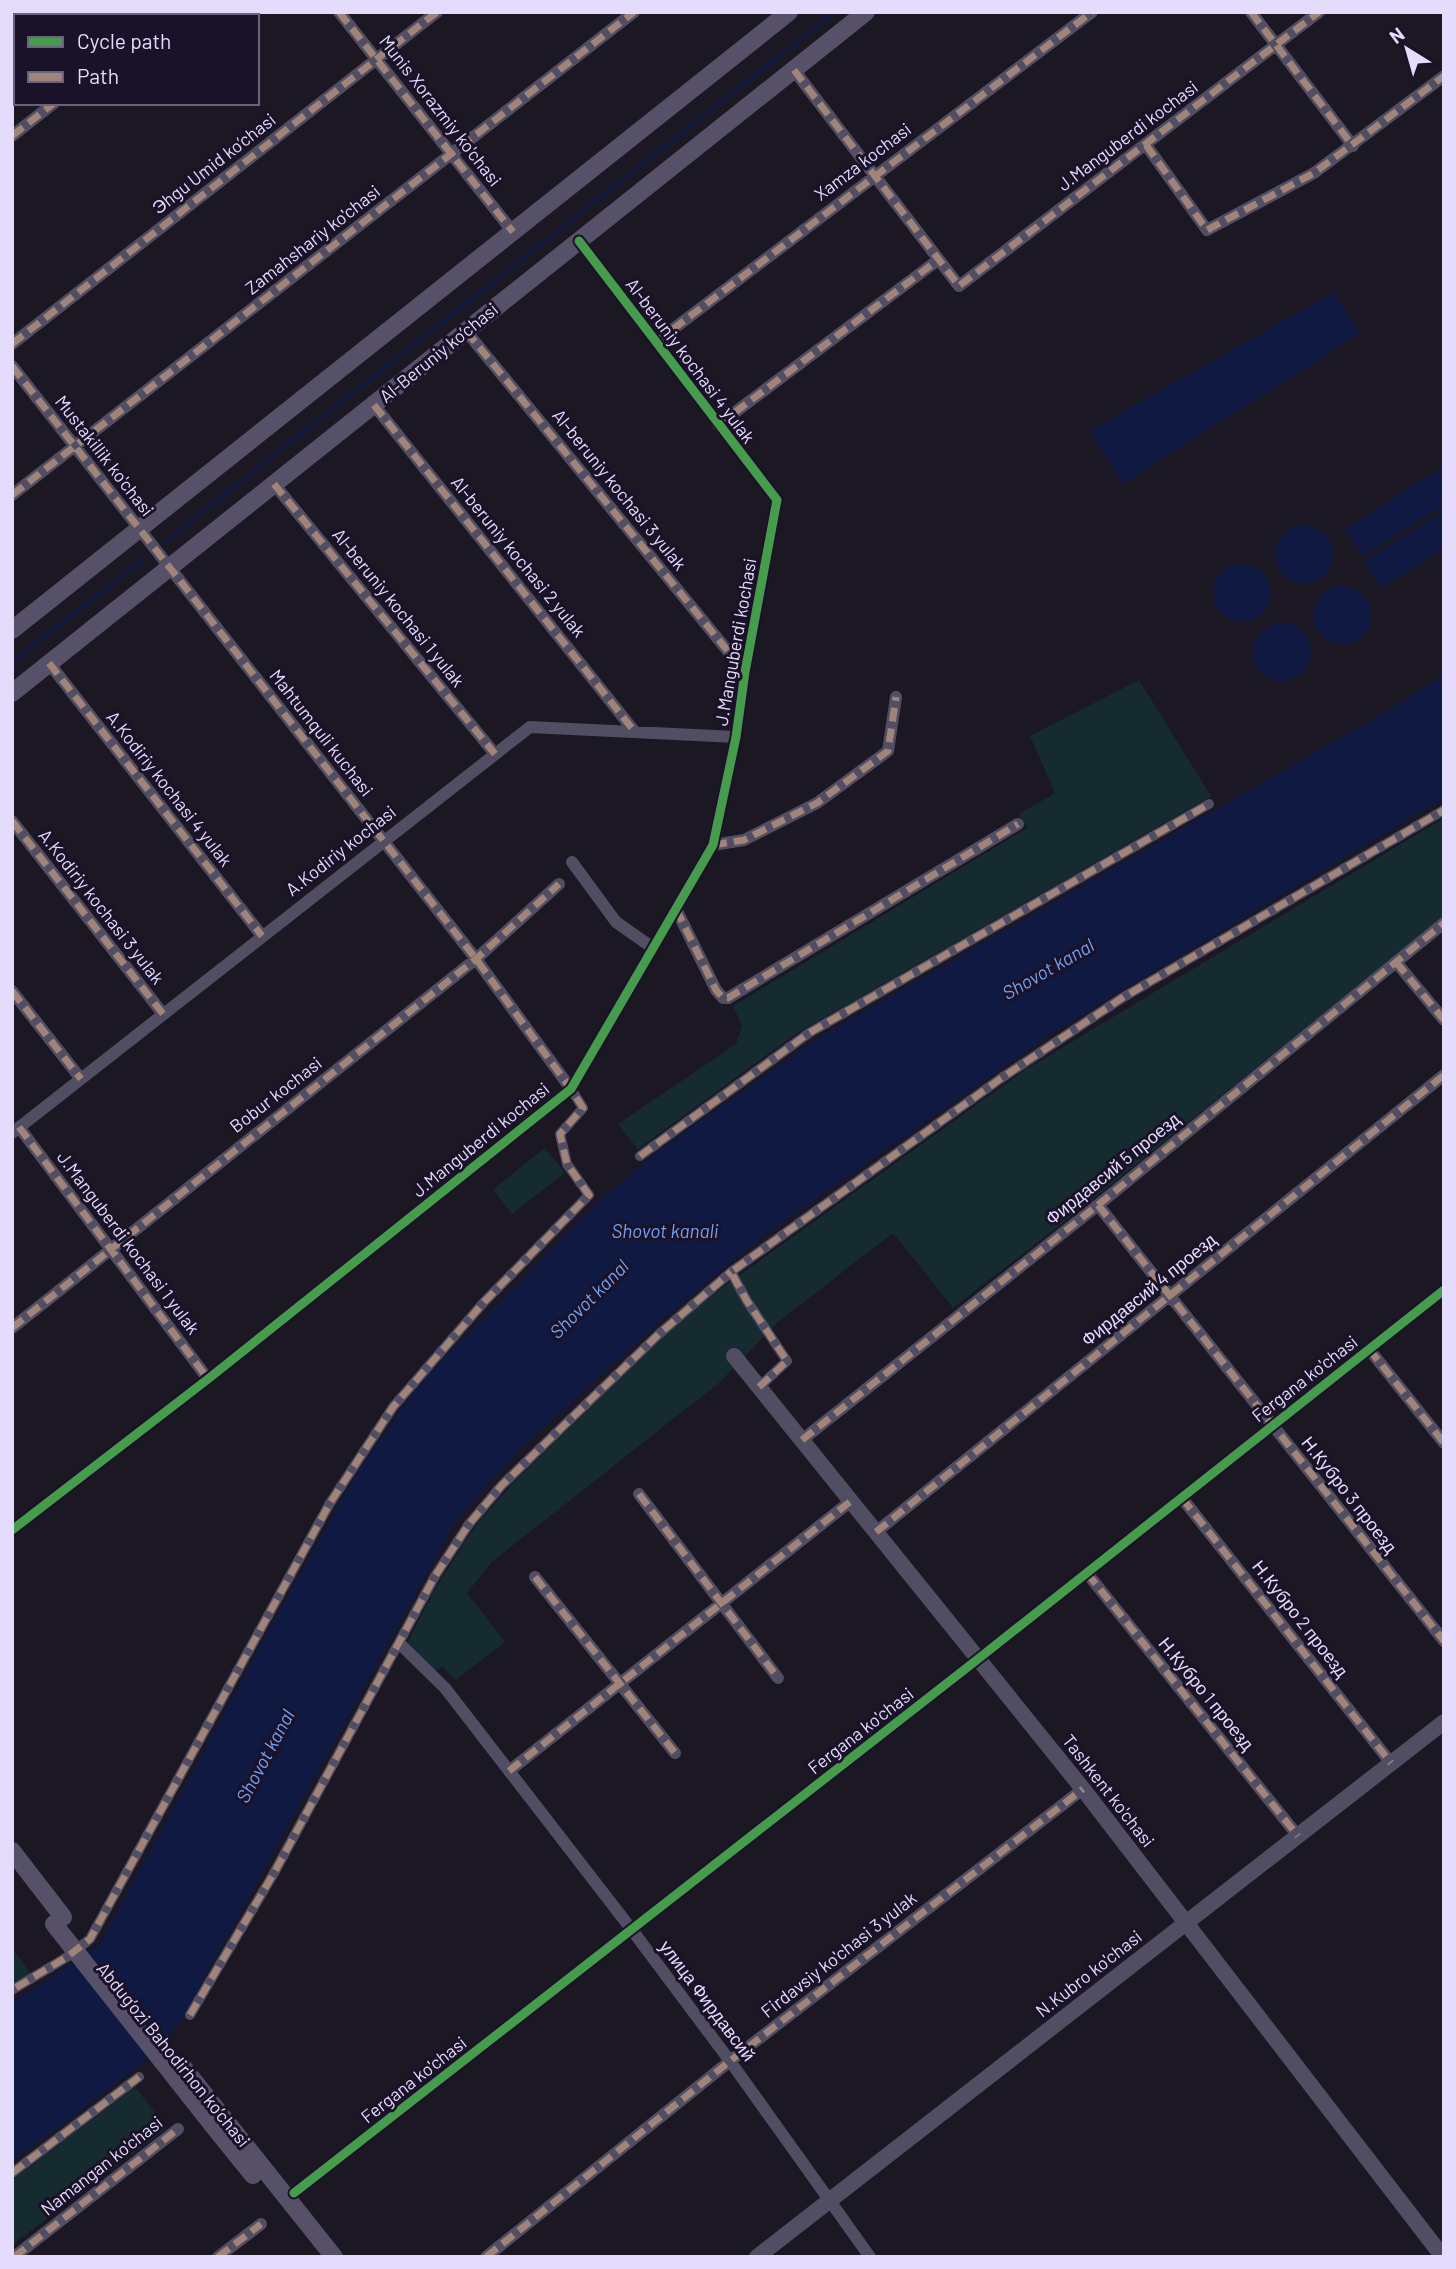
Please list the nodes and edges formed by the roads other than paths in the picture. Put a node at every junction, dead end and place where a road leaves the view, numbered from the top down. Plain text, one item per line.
1 (339, 12) edge
2 (437, 12) edge
3 (634, 12) edge
4 (789, 12) edge
5 (866, 12) edge
6 (1092, 12) edge
7 (1251, 12) edge
8 (1319, 12) edge
9 (1276, 46) junction
10 (376, 59) junction
11 (793, 70) junction
12 (1444, 76) edge
13 (51, 105) edge
14 (12, 136) edge
15 (1146, 145) junction
16 (1353, 145) junction
17 (452, 155) junction
18 (874, 175) junction
19 (513, 232) junction
20 (579, 241) junction
21 (938, 260) junction
22 (467, 331) junction
23 (656, 342) junction
24 (12, 344) edge
25 (12, 366) edge
26 (374, 405) junction
27 (719, 425) junction
28 (74, 446) junction
29 (274, 484) junction
30 (12, 495) edge
31 (777, 500) joint
32 (138, 530) junction
33 (169, 568) junction
34 (12, 630) edge
35 (49, 663) junction
36 (745, 672) junction
37 (12, 693) edge
38 (896, 696) dead end
39 (635, 732) junction
40 (736, 737) junction
41 (495, 754) junction
42 (1209, 804) dead end
43 (1444, 810) edge
44 (12, 821) edge
45 (1018, 824) dead end
46 (383, 841) junction
47 (713, 845) junction
48 (572, 862) dead end
49 (559, 884) dead end
50 (676, 909) junction
51 (1444, 923) edge
52 (262, 936) junction
53 (653, 948) junction
54 (476, 959) junction
55 (1396, 962) junction
56 (12, 991) edge
57 (163, 1014) junction
58 (1444, 1020) edge
59 (1444, 1075) edge
60 (81, 1079) junction
61 (570, 1089) junction
62 (15, 1130) edge
63 (640, 1156) dead end
64 (1098, 1205) junction
65 (111, 1248) junction
66 (731, 1272) junction
67 (1444, 1290) edge
68 (1171, 1294) junction
69 (12, 1328) edge
70 (1369, 1349) junction
71 (734, 1356) dead end
72 (208, 1379) junction
73 (759, 1387) junction
74 (1273, 1425) junction
75 (802, 1440) junction
76 (1444, 1443) edge
77 (639, 1494) dead end
78 (1182, 1498) junction
79 (851, 1502) junction
80 (12, 1530) edge
81 (876, 1532) junction
82 (1087, 1573) junction
83 (535, 1577) dead end
84 (723, 1605) junction
85 (1444, 1641) edge
86 (400, 1644) junction
87 (978, 1659) junction
88 (778, 1678) dead end
89 (622, 1683) junction
90 (1444, 1722) edge
91 (675, 1753) dead end
92 (1391, 1763) junction
93 (509, 1771) junction
94 (1083, 1789) junction
95 (1298, 1836) junction
96 (12, 1851) edge
97 (12, 1869) edge
98 (58, 1921) junction
99 (1185, 1924) junction
100 (632, 1930) junction
101 (12, 1990) edge
102 (190, 2015) dead end
103 (730, 2061) junction
104 (139, 2077) dead end
105 (216, 2119) junction
106 (178, 2129) dead end
107 (12, 2173) edge
108 (294, 2193) dead end
109 (829, 2200) junction
110 (261, 2224) dead end
111 (14, 2257) edge
112 (218, 2257) edge
113 (320, 2257) edge
114 (334, 2257) edge
115 (486, 2257) edge
116 (757, 2257) edge
117 (870, 2257) edge
118 (1443, 2257) edge

1 - 10 street, Munis Xorazmiy ko'chasi
2 - 10 street, Эhgu Umid ko’chasi
3 - 17 street, Zamahshariy ko'chasi
4 - 19 main road
5 - 11 main road, Al-Beruniy ko’chasi
6 - 18 street, Xamza kochasi
7 - 9 street
8 - 9 street, J.Manguberdi kochasi
9 - 15 street, J.Manguberdi kochasi
9 - 16 street
10 - 17 street, Munis Xorazmiy ko'chasi
10 - 24 street, Эhgu Umid ko’chasi
11 - 18 street
11 - 20 main road, Al-Beruniy ko’chasi
12 - 16 street
13 - 14 street
15 - 16 street
15 - 21 street, J.Manguberdi kochasi
17 - 19 street, Munis Xorazmiy ko'chasi
17 - 28 street, Zamahshariy ko'chasi
18 - 21 street
18 - 23 street, Xamza kochasi
19 - 32 main road
20 - 22 main road, Al-Beruniy ko’chasi
20 - 23 street, Al-beruniy kochasi 4 yulak
21 - 27 street
22 - 26 main road, Al-Beruniy ko’chasi
22 - 36 street, Al-beruniy kochasi 3 yulak
23 - 27 street, Al-beruniy kochasi 4 yulak
25 - 28 street, Mustakillik ko'chasi
26 - 29 main road, Al-Beruniy ko’chasi
26 - 39 street, Al-beruniy kochasi 2 yulak
27 - 31 street, Al-beruniy kochasi 4 yulak
28 - 30 street, Zamahshariy ko'chasi
28 - 32 street, Mustakillik ko'chasi
29 - 33 main road, Al-Beruniy ko’chasi
29 - 41 street, Al-beruniy kochasi 1 yulak
31 - 36 street, J.Manguberdi kochasi
32 - 33 street, Mustakillik ko'chasi
32 - 34 main road
33 - 35 main road, Al-Beruniy ko’chasi
33 - 46 street, Mahtumquli kuchasi
35 - 37 main road, Al-Beruniy ko’chasi
35 - 52 street, A.Kodiriy kochasi 4 yulak
36 - 40 street, J.Manguberdi kochasi
38 - 47 street
39 - 40 street, A.Kodiriy kochasi
39 - 41 street, A.Kodiriy kochasi
40 - 47 street, J.Manguberdi kochasi
41 - 46 street, A.Kodiriy kochasi
42 - 63 street
43 - 66 street
44 - 57 street, A.Kodiriy kochasi 3 yulak
45 - 50 street
46 - 52 street, A.Kodiriy kochasi
46 - 54 street, Mahtumquli kuchasi
47 - 50 street, J.Manguberdi kochasi
48 - 53 street
49 - 54 street, Bobur kochasi
50 - 53 street, J.Manguberdi kochasi
51 - 55 street, Фирдавсий 5 проезд
52 - 57 street, A.Kodiriy kochasi
53 - 61 street, J.Manguberdi kochasi
54 - 61 street, Mahtumquli kuchasi
54 - 65 street, Bobur kochasi
55 - 58 street
55 - 64 street, Фирдавсий 5 проезд
56 - 60 street
57 - 60 street, A.Kodiriy kochasi
59 - 68 street, Фирдавсий 4 проезд
60 - 62 street, A.Kodiriy kochasi
61 - 72 street, J.Manguberdi kochasi
61 - 101 street
62 - 65 street, J.Manguberdi kochasi 1 yulak
64 - 68 street, Н.Кубро 3 проезд
64 - 75 street, Фирдавсий 5 проезд
65 - 69 street, Bobur kochasi
65 - 72 street, J.Manguberdi kochasi 1 yulak
66 - 73 street
66 - 86 street
67 - 70 street, Fergana ko'chasi
68 - 74 street, Н.Кубро 3 проезд
68 - 81 street, Фирдавсий 4 проезд
70 - 74 street, Fergana ko'chasi
70 - 76 street
71 - 73 street, Tashkent ko'chasi
72 - 80 street, J.Manguberdi kochasi
73 - 75 street, Tashkent ko'chasi
74 - 78 street, Fergana ko'chasi
74 - 85 street, Н.Кубро 3 проезд
75 - 79 street, Tashkent ko'chasi
77 - 84 street
78 - 82 street, Fergana ko'chasi
78 - 92 street, Н.Кубро 2 проезд
79 - 81 street, Tashkent ko'chasi
79 - 84 street
81 - 87 street, Tashkent ko'chasi
82 - 87 street, Fergana ko'chasi
82 - 95 street, Н.Кубро 1 проезд
83 - 89 street
84 - 88 street
84 - 89 street
86 - 93 street, улица Фирдавсий
86 - 102 street
87 - 94 street, Tashkent ko'chasi
87 - 100 street, Fergana ko'chasi
89 - 91 street
89 - 93 street
90 - 92 street, N.Kubro ko'chasi
92 - 95 street, N.Kubro ko'chasi
93 - 100 street, улица Фирдавсий
94 - 99 street, Tashkent ko'chasi
94 - 103 street, Firdavsiy ko'chasi 3 yulak
95 - 99 street, N.Kubro ko'chasi
96 - 98 main road, Abdug’ozi Bahodirhon ko’chasi
97 - 98 main road, Abdug’ozi Bahodirhon ko’chasi
98 - 105 main road, Abdug’ozi Bahodirhon ko’chasi, bridge
99 - 109 street, N.Kubro ko'chasi
99 - 118 street, Tashkent ko'chasi
100 - 103 street, улица Фирдавсий
100 - 108 street, Fergana ko'chasi
103 - 109 street, улица Фирдавсий
103 - 115 street, Firdavsiy ko'chasi 3 yulak
104 - 107 street
105 - 113 main road, Abdug’ozi Bahodirhon ko’chasi
105 - 114 main road, Abdug’ozi Bahodirhon ko’chasi
106 - 111 street, Namangan ko'chasi
109 - 116 street, N.Kubro ko'chasi
109 - 117 street, улица Фирдавсий
110 - 112 street

